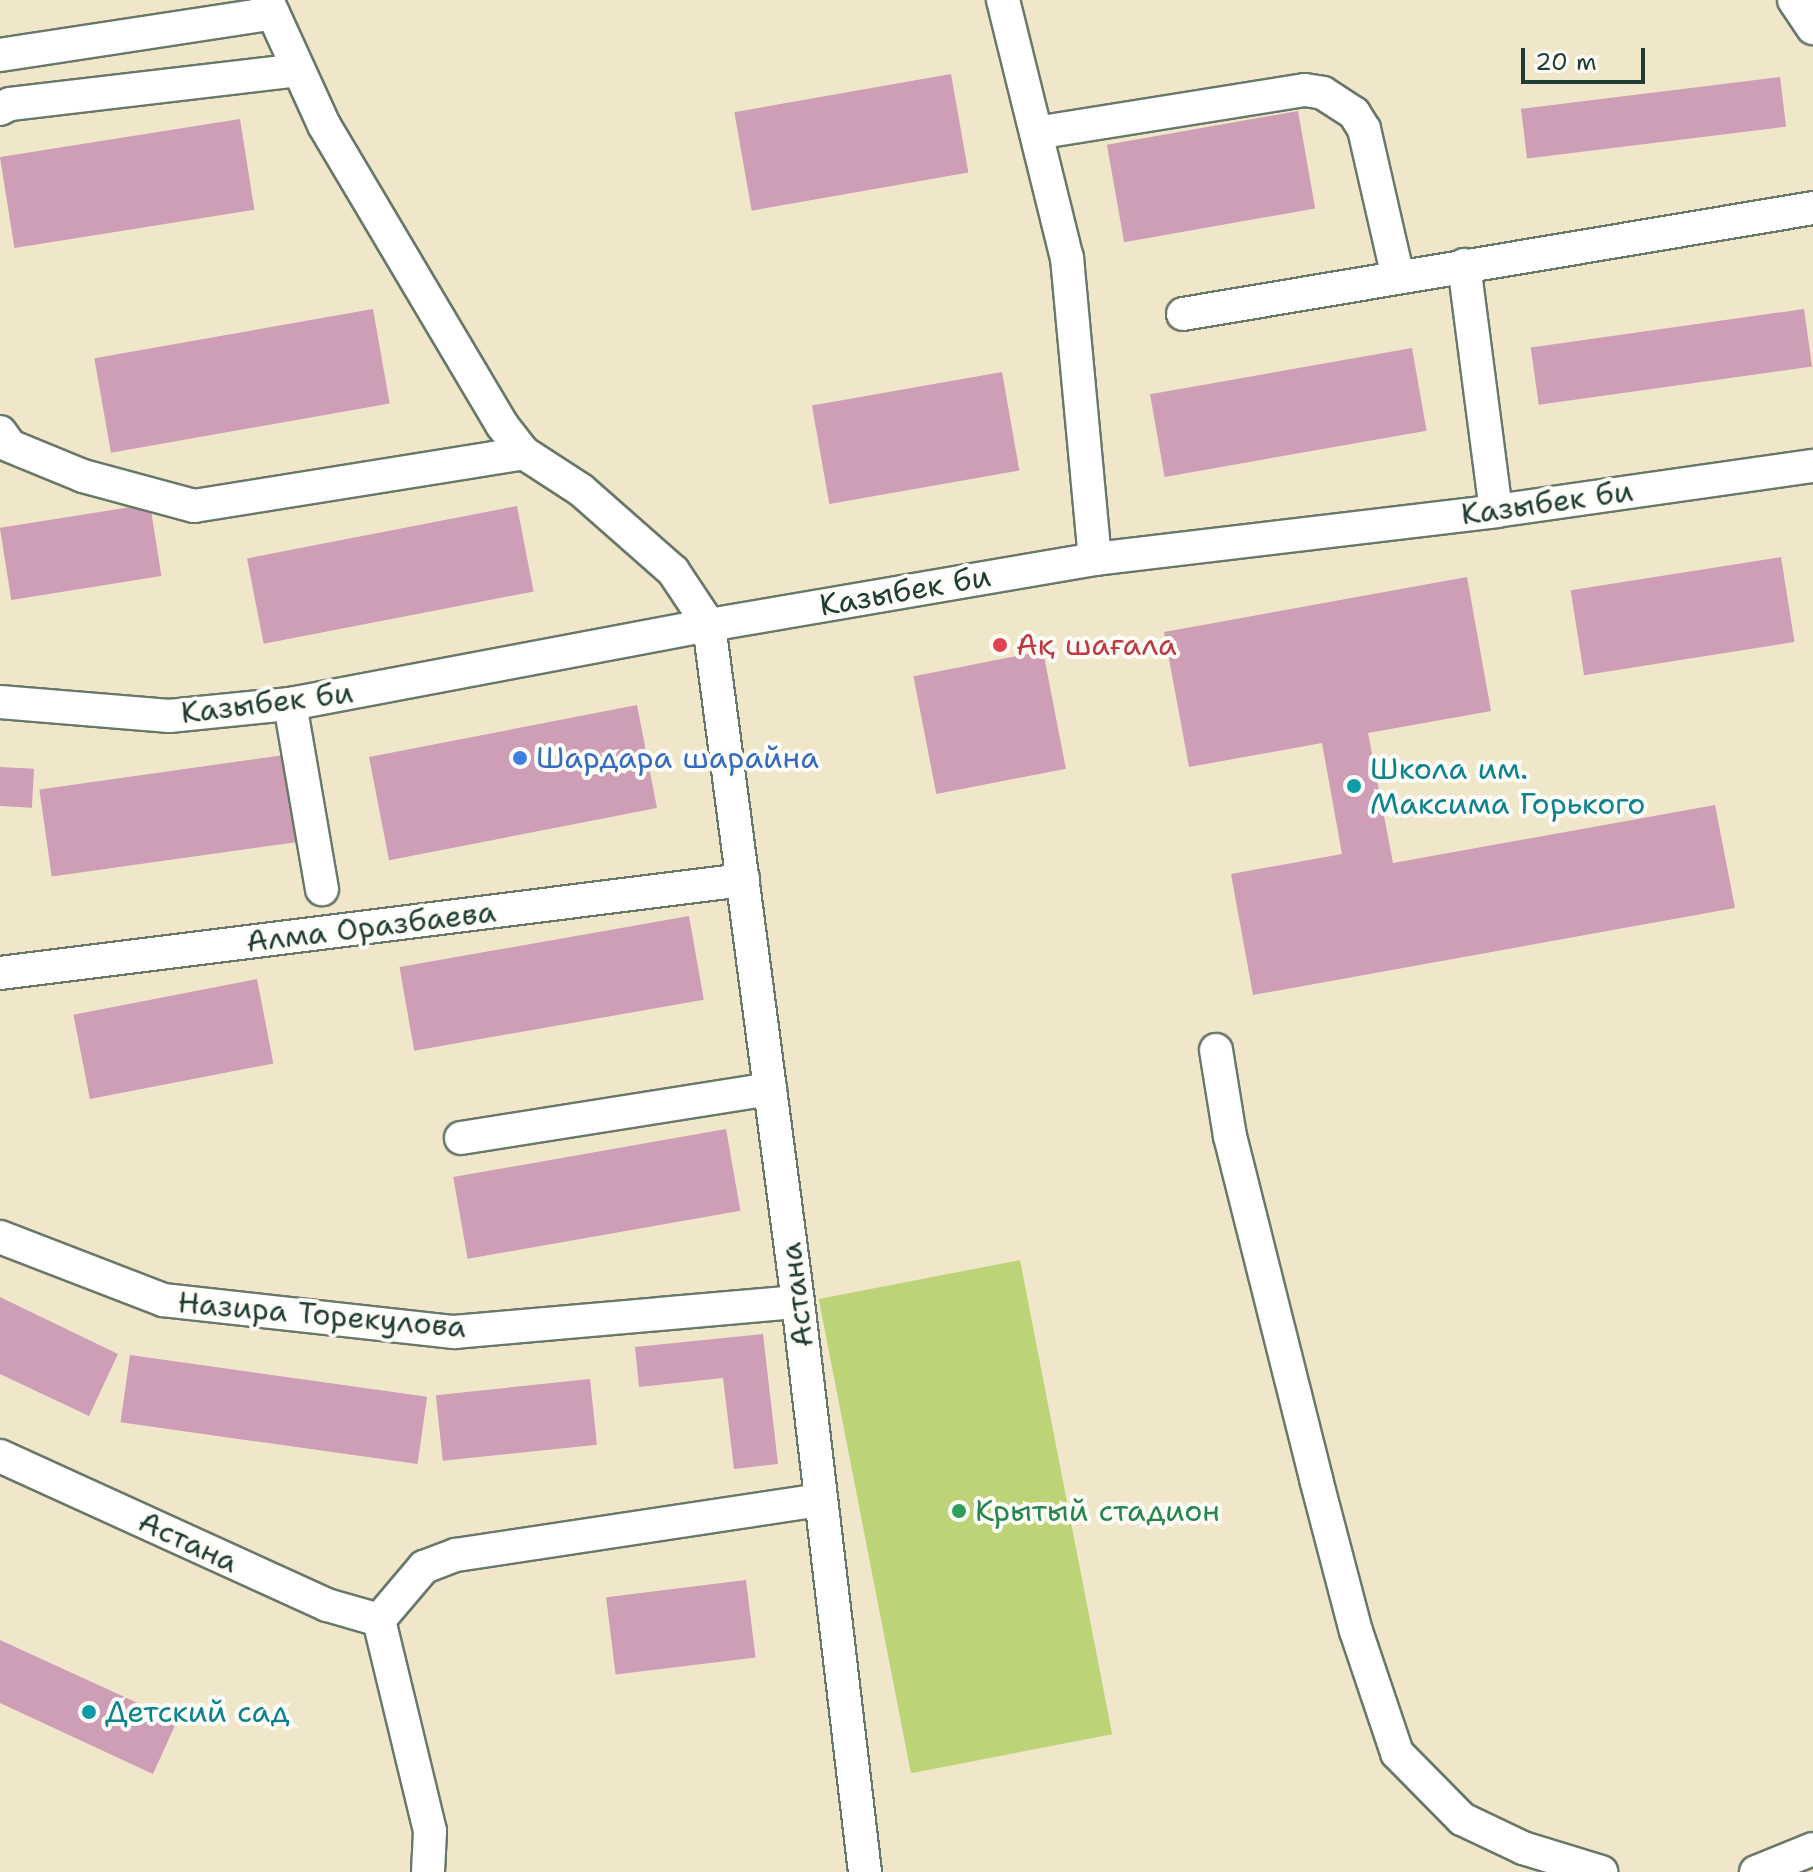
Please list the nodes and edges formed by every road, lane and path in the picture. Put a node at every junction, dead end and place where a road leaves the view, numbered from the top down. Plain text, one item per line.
1 (1003, 0) edge
2 (1794, 0) edge
3 (270, 6) edge
4 (1813, 28) edge
5 (0, 55) edge
6 (298, 70) junction
7 (0, 109) edge
8 (1036, 133) junction
9 (1813, 208) edge
10 (1464, 265) junction
11 (1398, 277) junction
12 (1183, 314) dead end
13 (0, 432) edge
14 (524, 453) junction
15 (1813, 466) edge
16 (1496, 511) junction
17 (1095, 559) junction
18 (709, 625) junction
19 (0, 702) edge
20 (290, 704) junction
21 (743, 880) junction
22 (322, 889) dead end
23 (0, 973) edge
24 (1216, 1050) dead end
25 (770, 1089) junction
26 (461, 1138) dead end
27 (0, 1237) edge
28 (798, 1302) junction
29 (0, 1456) edge
30 (819, 1500) junction
31 (379, 1620) junction
32 (1813, 1849) edge
33 (428, 1872) edge
34 (865, 1872) edge
35 (1601, 1872) edge
36 (1756, 1872) edge

1 - 8 street
2 - 4 street
3 - 5 street
3 - 6 street
6 - 7 street
6 - 14 street
8 - 11 street
8 - 17 street
9 - 10 street
10 - 11 street
10 - 16 street
11 - 12 street
13 - 14 street
14 - 18 street
15 - 16 street, Казыбек би
16 - 17 street, Казыбек би
17 - 18 street, Казыбек би
18 - 20 street, Казыбек би
18 - 21 street, Астана
19 - 20 street, Казыбек би
20 - 22 street
21 - 23 street, Алма Оразбаева
21 - 25 street, Астана
24 - 35 street
25 - 26 street
25 - 28 street, Астана
27 - 28 street, Назира Торекулова
28 - 30 street, Астана
29 - 31 street, Астана
30 - 31 street
30 - 34 street, Астана
31 - 33 street
32 - 36 street

